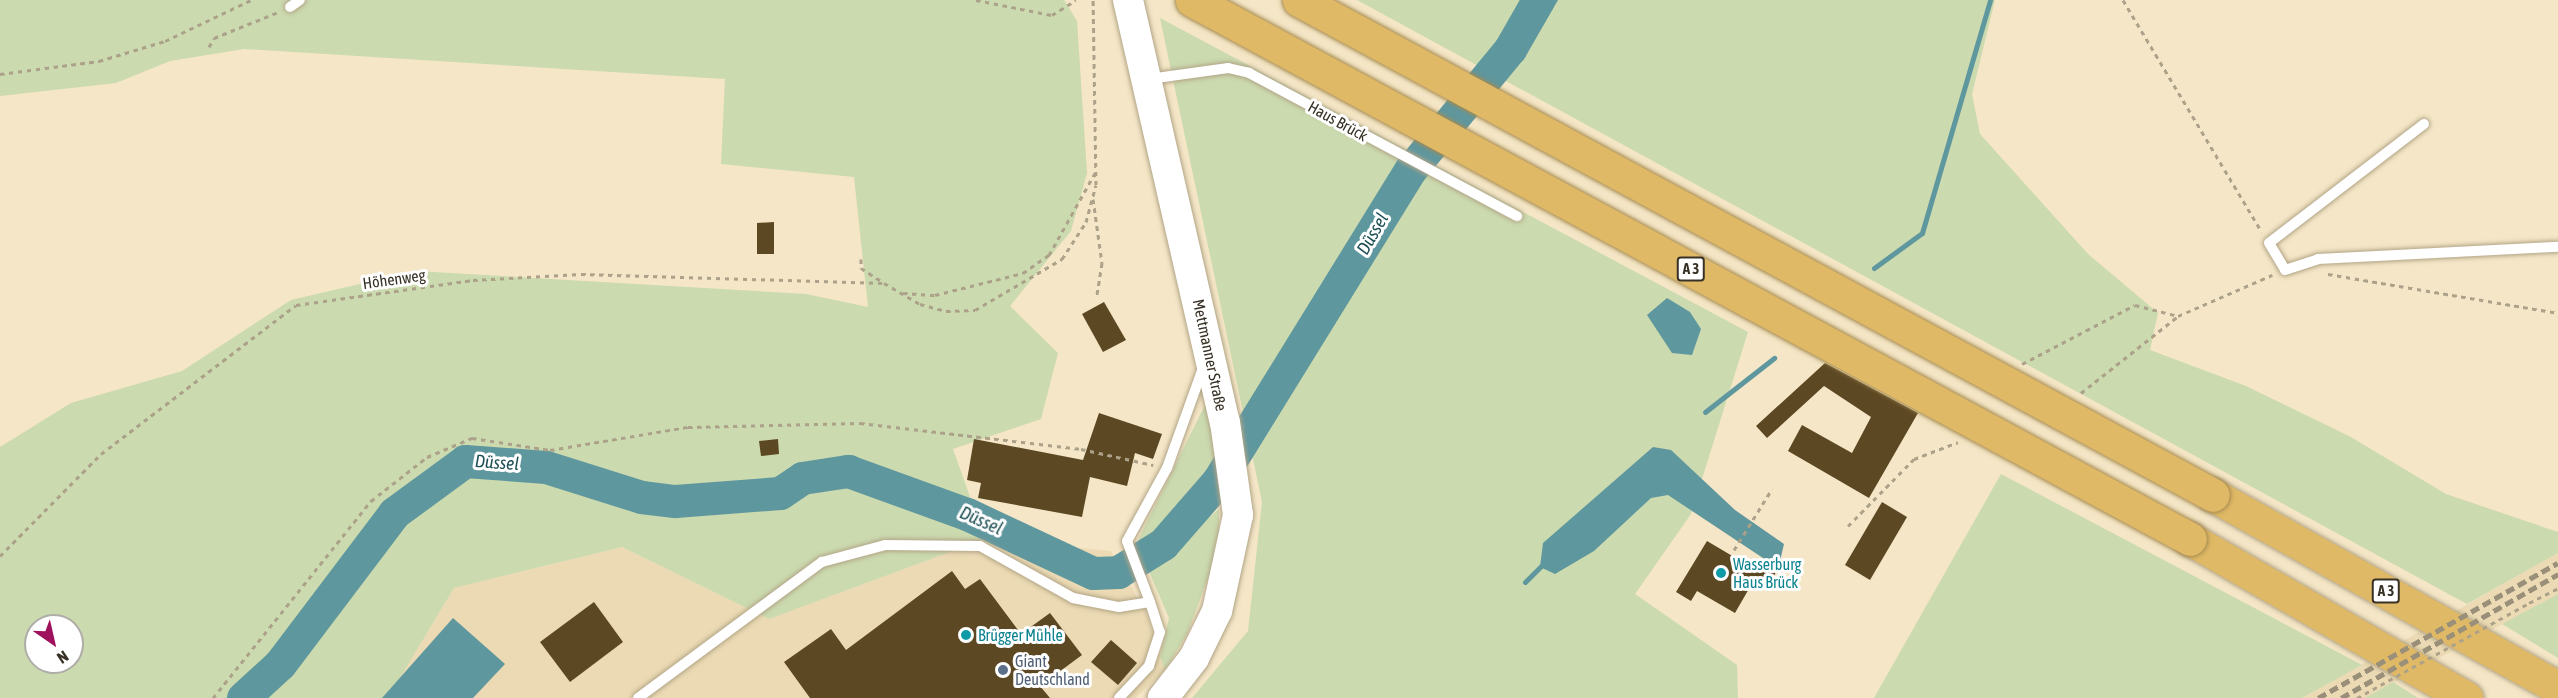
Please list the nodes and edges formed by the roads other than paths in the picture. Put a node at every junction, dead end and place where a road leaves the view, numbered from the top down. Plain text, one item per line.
1 (1128, 0) edge
2 (1192, 0) edge
3 (1299, 0) edge
4 (1149, 79) junction
5 (2424, 124) dead end
6 (1517, 216) dead end
7 (2558, 247) edge
8 (1210, 351) junction
9 (1150, 602) junction
10 (2558, 688) edge
11 (638, 698) edge
12 (1119, 698) edge
13 (1163, 698) edge
14 (2466, 698) edge

1 - 4 main road, Mettmanner Straße
2 - 14 highway, A 3, bridge
3 - 10 highway, A 3, bridge
4 - 6 lane, Haus Brück
4 - 8 main road, Mettmanner Straße
5 - 7 lane
8 - 9 lane
8 - 13 main road, Mettmanner Straße
9 - 11 lane
9 - 12 lane

